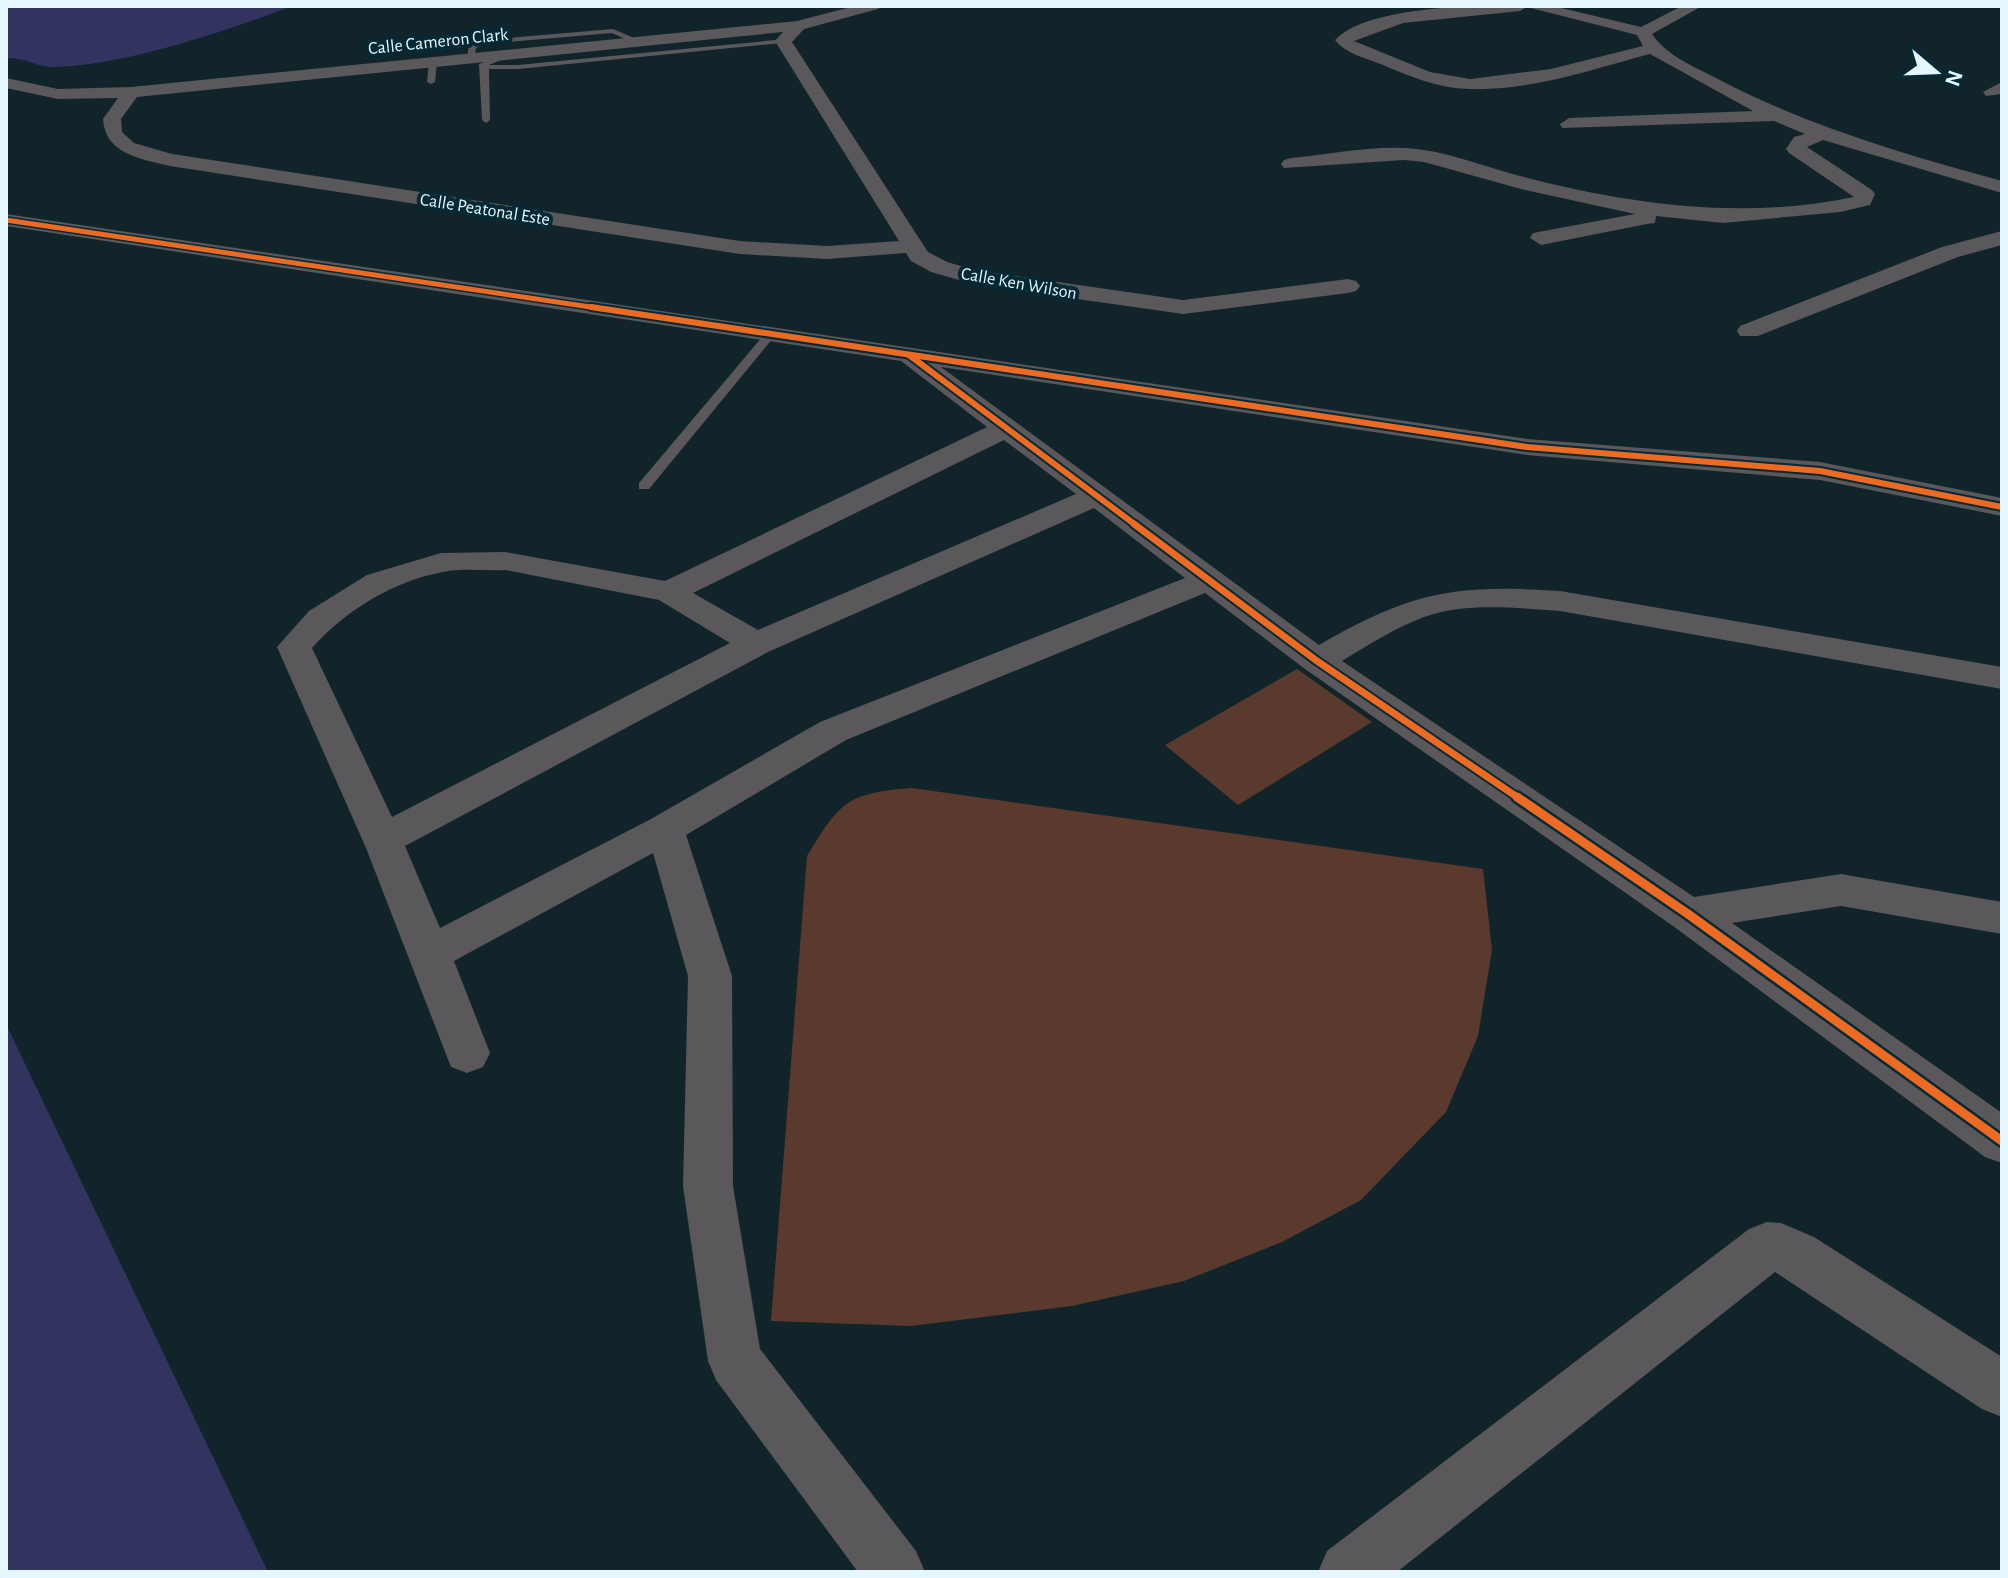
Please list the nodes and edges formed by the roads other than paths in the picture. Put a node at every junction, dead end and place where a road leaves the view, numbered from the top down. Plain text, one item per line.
1 (873, 6) edge
2 (1520, 6) edge
3 (1534, 6) edge
4 (1694, 6) edge
5 (790, 33) junction
6 (1648, 40) junction
7 (637, 41) junction
8 (433, 62) junction
9 (478, 63) junction
10 (431, 82) dead end
11 (6, 83) edge
12 (131, 92) junction
13 (1779, 115) junction
14 (486, 120) dead end
15 (1569, 124) dead end
16 (1824, 134) junction
17 (1291, 164) dead end
18 (2002, 187) edge
19 (1681, 212) junction
20 (6, 220) edge
21 (1541, 238) dead end
22 (2002, 238) edge
23 (913, 246) junction
24 (1348, 286) dead end
25 (1749, 331) dead end
26 (772, 332) junction
27 (906, 353) junction
28 (1006, 428) junction
29 (644, 486) dead end
30 (1097, 496) junction
31 (2002, 507) edge
32 (1209, 580) junction
33 (669, 592) junction
34 (756, 644) junction
35 (1317, 661) junction
36 (2002, 678) edge
37 (665, 829) junction
38 (384, 839) junction
39 (1688, 914) junction
40 (2002, 918) edge
41 (432, 952) junction
42 (467, 1053) dead end
43 (2002, 1141) edge
44 (2002, 1389) edge
45 (895, 1572) edge
46 (1348, 1572) edge

1 - 5 street, Calle Cameron Clark
2 - 6 street
3 - 6 street
4 - 6 street
5 - 7 street, Calle Cameron Clark
5 - 9 lane
5 - 23 street, Calle Ken Wilson
6 - 13 street
7 - 9 street, Calle Cameron Clark
7 - 9 lane
8 - 9 street, Calle Cameron Clark
8 - 10 lane
8 - 12 street, Calle Cameron Clark
9 - 14 lane
11 - 12 street, Calle Cameron Clark
12 - 23 street, Calle Peatonal Este
13 - 15 street
13 - 16 street
16 - 18 street
16 - 19 street
17 - 19 street
19 - 21 street
20 - 26 street
22 - 25 street
23 - 24 street, Calle Ken Wilson
26 - 27 street
26 - 29 lane
27 - 28 street
27 - 31 street
28 - 30 street
28 - 33 street
30 - 32 street
30 - 34 street
32 - 35 street
32 - 37 street
33 - 34 street
33 - 38 street
34 - 38 street
35 - 36 street
35 - 39 street
37 - 41 street
37 - 45 street
38 - 41 street
39 - 40 street
39 - 43 street
41 - 42 street
44 - 46 street

